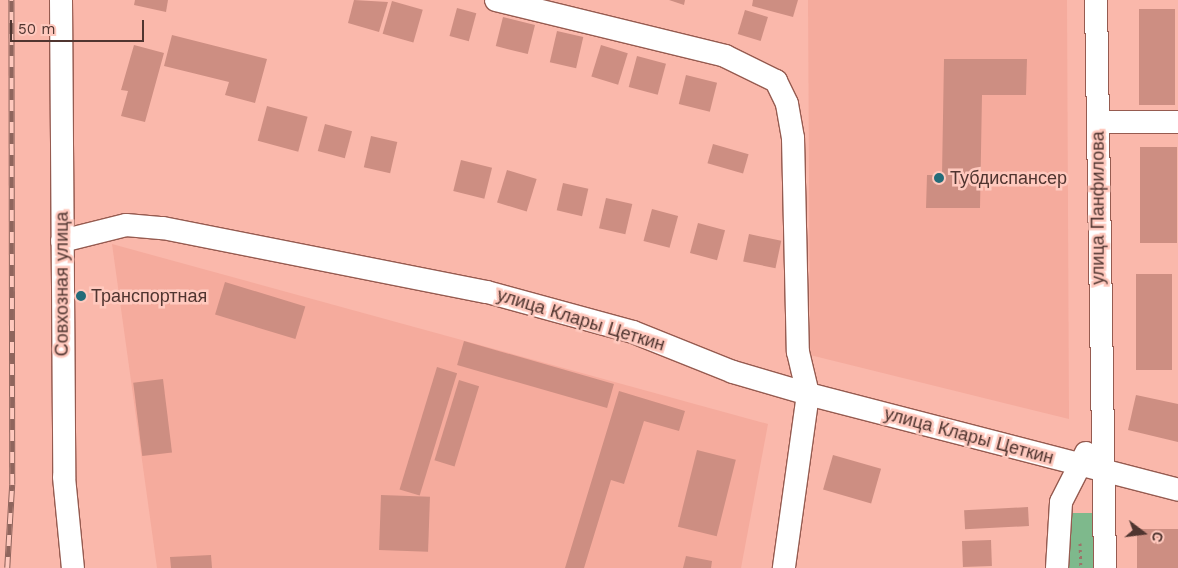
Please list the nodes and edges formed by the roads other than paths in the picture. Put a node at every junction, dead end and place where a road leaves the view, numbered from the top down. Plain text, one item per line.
1 (61, 0) edge
2 (496, 0) edge
3 (1096, 0) edge
4 (1098, 122) junction
5 (1178, 122) edge
6 (62, 241) junction
7 (808, 394) junction
8 (1099, 417) junction
9 (1080, 465) junction
10 (1103, 470) junction
11 (1178, 490) edge
12 (73, 568) edge
13 (784, 568) edge
14 (1057, 568) edge
15 (1105, 568) edge

1 - 6 street, Совхозная улица
2 - 7 street
3 - 4 street, улица Панфилова
4 - 5 street
4 - 8 street, улица Панфилова
6 - 7 street, улица Клары Цеткин
6 - 12 street, Совхозная улица
7 - 9 street, улица Клары Цеткин
7 - 13 street
8 - 9 street, улица Панфилова
8 - 10 street, улица Панфилова
9 - 10 street, улица Клары Цеткин
9 - 14 street, улица Панфилова
10 - 11 street, улица Клары Цеткин
10 - 15 street, улица Панфилова

